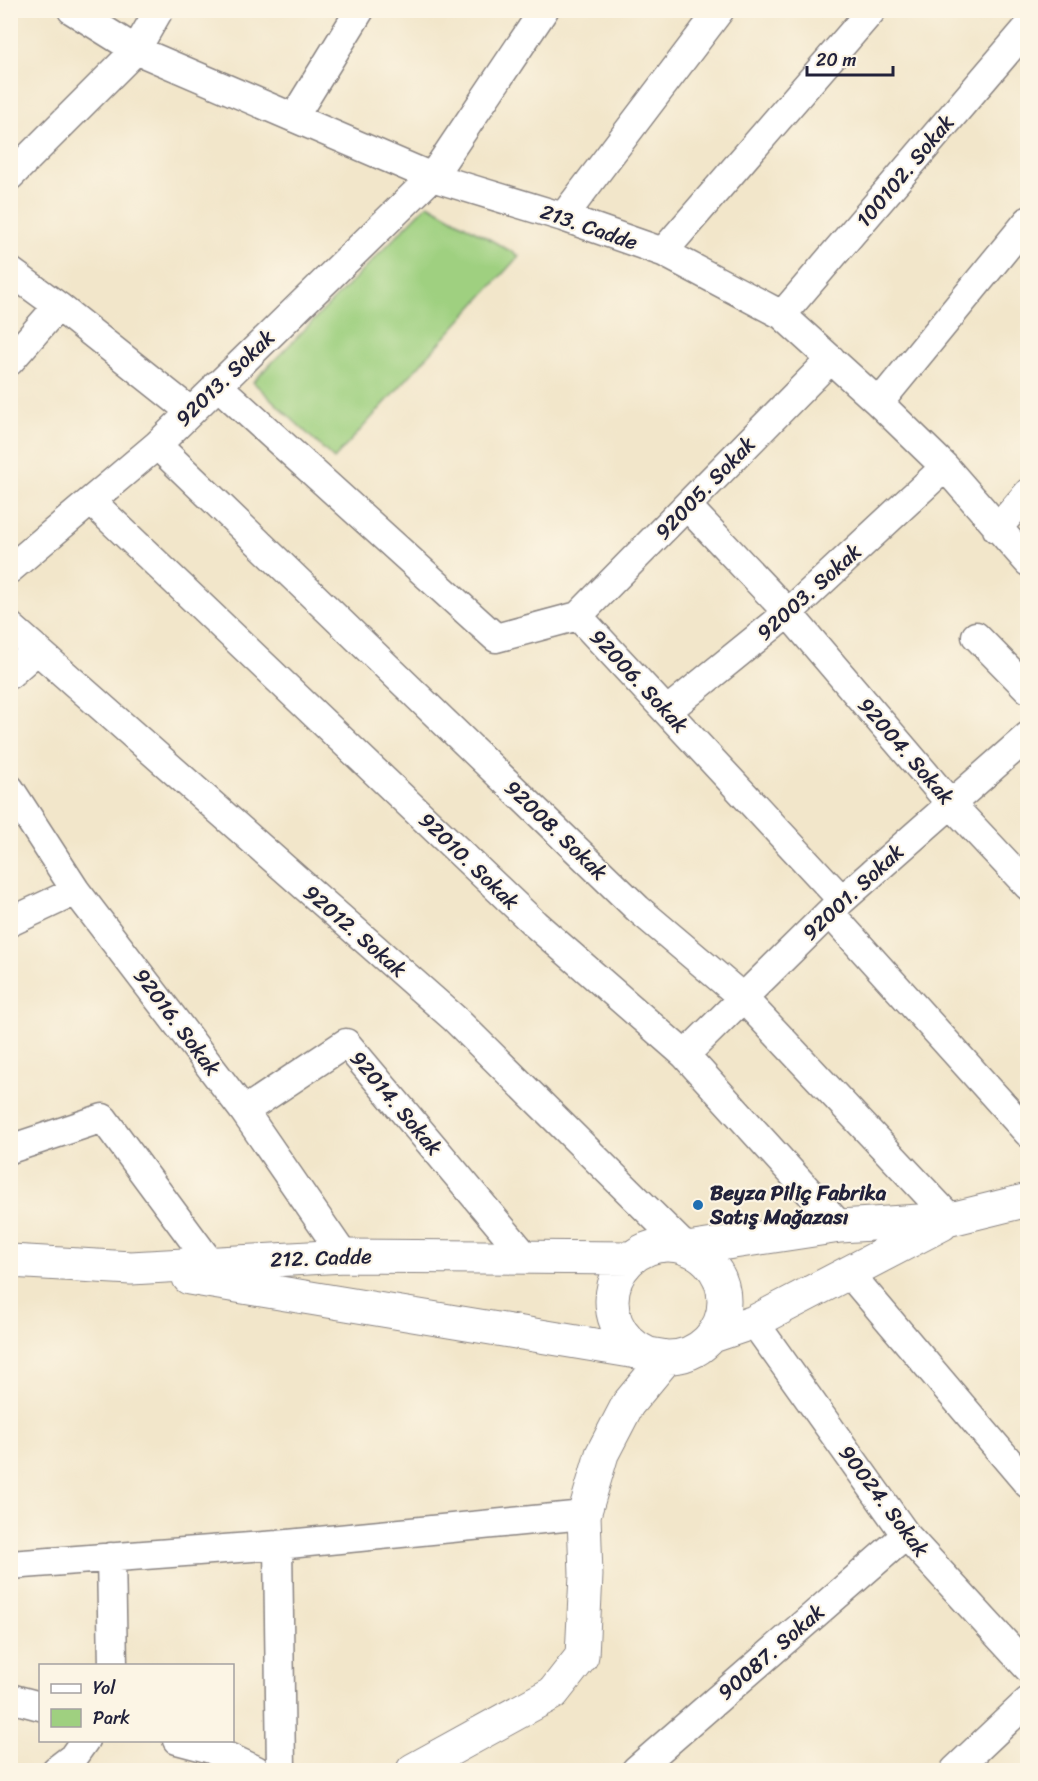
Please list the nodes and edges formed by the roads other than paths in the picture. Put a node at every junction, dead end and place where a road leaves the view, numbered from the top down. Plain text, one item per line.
1 (72, 10) edge
2 (159, 10) edge
3 (360, 10) edge
4 (544, 10) edge
5 (720, 10) edge
6 (872, 10) edge
7 (1028, 27) edge
8 (136, 50) junction
9 (294, 117) junction
10 (10, 176) edge
11 (432, 177) junction
12 (563, 217) junction
13 (1028, 221) edge
14 (663, 252) junction
15 (10, 271) edge
16 (58, 306) junction
17 (782, 315) junction
18 (831, 359) junction
19 (10, 361) edge
20 (217, 385) junction
21 (879, 403) junction
22 (190, 411) junction
23 (157, 445) junction
24 (945, 467) junction
25 (1028, 493) edge
26 (91, 501) junction
27 (687, 506) junction
28 (997, 528) junction
29 (1028, 561) edge
30 (10, 570) edge
31 (788, 613) junction
32 (579, 616) junction
33 (10, 626) edge
34 (976, 636) dead end
35 (37, 650) junction
36 (10, 674) edge
37 (1028, 689) edge
38 (667, 711) junction
39 (1028, 736) edge
40 (10, 789) edge
41 (950, 803) junction
42 (1028, 886) edge
43 (76, 891) junction
44 (836, 907) junction
45 (10, 922) edge
46 (742, 998) junction
47 (685, 1055) junction
48 (244, 1111) junction
49 (1028, 1133) edge
50 (10, 1149) edge
51 (1028, 1200) edge
52 (951, 1219) junction
53 (840, 1226) junction
54 (687, 1249) junction
55 (344, 1256) junction
56 (526, 1257) junction
57 (632, 1258) junction
58 (10, 1261) edge
59 (211, 1264) junction
60 (131, 1269) junction
61 (849, 1273) junction
62 (754, 1322) junction
63 (712, 1336) junction
64 (667, 1357) junction
65 (1028, 1484) edge
66 (584, 1515) junction
67 (906, 1535) junction
68 (278, 1545) junction
69 (111, 1557) junction
70 (10, 1565) edge
71 (114, 1664) edge
72 (1028, 1668) edge
73 (10, 1698) edge
74 (1028, 1701) edge
75 (39, 1706) edge
76 (83, 1742) edge
77 (185, 1742) edge
78 (56, 1770) edge
79 (256, 1770) edge
80 (281, 1770) edge
81 (413, 1770) edge
82 (636, 1770) edge
83 (955, 1770) edge

1 - 8 street, 213. Cadde
2 - 8 street
3 - 9 street
4 - 11 street, 92013. Sokak
5 - 12 street
6 - 14 street
7 - 17 street, 100102. Sokak
8 - 9 street, 213. Cadde
8 - 10 street
9 - 11 street, 213. Cadde
11 - 12 street, 213. Cadde
11 - 20 street, 92013. Sokak
12 - 14 street, 213. Cadde
13 - 21 street
14 - 17 street, 213. Cadde
15 - 16 street
16 - 19 street
16 - 22 street
17 - 18 street, 213. Cadde
18 - 21 street, 213. Cadde
18 - 27 street, 92005. Sokak
20 - 22 street, 92013. Sokak
20 - 32 street, 92006. Sokak
21 - 24 street, 213. Cadde
22 - 23 street, 92013. Sokak
23 - 26 street, 92013. Sokak
23 - 46 street, 92008. Sokak
24 - 28 street, 213. Cadde
24 - 31 street, 92003. Sokak
25 - 28 street
26 - 30 street, 92013. Sokak
26 - 47 street, 92010. Sokak
27 - 31 street, 92004. Sokak
27 - 32 street, 92005. Sokak
28 - 29 street, 213. Cadde
31 - 38 street, 92003. Sokak
31 - 41 street, 92004. Sokak
32 - 38 street, 92006. Sokak
33 - 35 street, 92012. Sokak
34 - 37 street
35 - 36 street
35 - 54 street, 92012. Sokak
38 - 44 street, 92006. Sokak
39 - 41 street, 92001. Sokak
40 - 43 street, 92016. Sokak
41 - 42 street, 92004. Sokak
41 - 44 street, 92001. Sokak
43 - 45 street
43 - 48 street, 92016. Sokak
44 - 46 street, 92001. Sokak
44 - 49 street, 92006. Sokak
46 - 47 street, 92001. Sokak
46 - 52 street, 92008. Sokak
47 - 53 street, 92010. Sokak
48 - 55 street, 92016. Sokak
48 - 56 street, 92014. Sokak
50 - 59 street
51 - 52 street
52 - 53 street
52 - 61 street
53 - 54 street
54 - 57 street
54 - 63 street
55 - 56 street, 212. Cadde
55 - 59 street, 212. Cadde
56 - 57 street, 212. Cadde
57 - 64 street
58 - 60 street, 212. Cadde
59 - 60 street, 212. Cadde
60 - 64 street
61 - 62 street
61 - 65 street
62 - 63 street
62 - 67 street, 90024. Sokak
63 - 64 street
64 - 66 street
66 - 68 street
66 - 81 street
67 - 72 street, 90024. Sokak
67 - 82 street, 90087. Sokak
68 - 69 street
68 - 80 street
69 - 70 street
69 - 71 street
73 - 75 street
74 - 83 street
76 - 78 street
77 - 79 street

